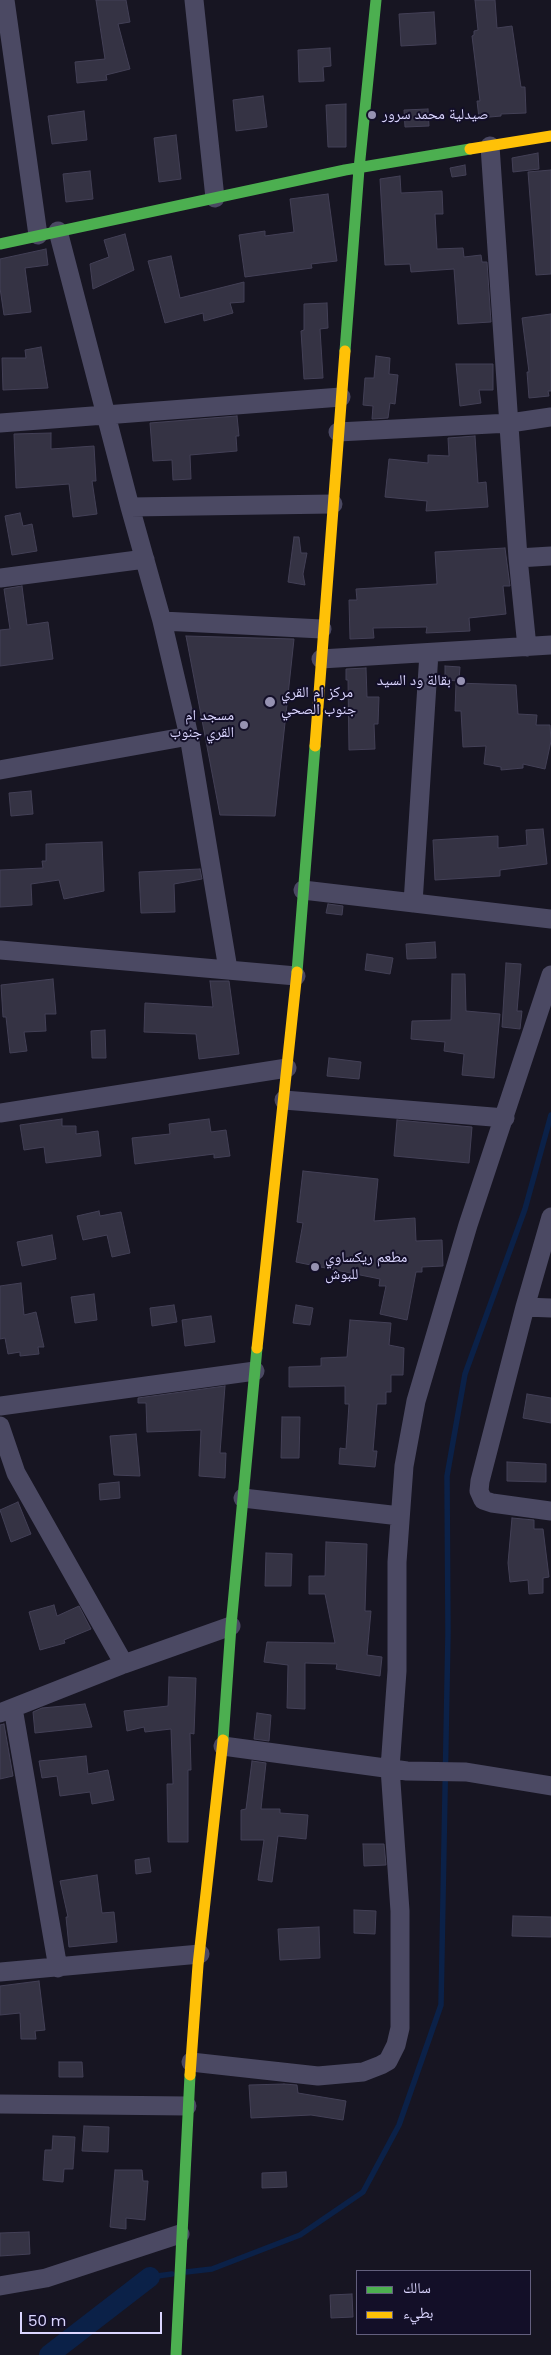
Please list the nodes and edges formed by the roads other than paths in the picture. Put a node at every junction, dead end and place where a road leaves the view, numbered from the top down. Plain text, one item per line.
1 (5, 0) edge
2 (194, 0) edge
3 (376, 0) edge
4 (551, 136) edge
5 (490, 146) junction
6 (359, 169) junction
7 (215, 198) junction
8 (58, 230) junction
9 (38, 235) junction
10 (0, 244) edge
11 (340, 397) junction
12 (106, 417) junction
13 (551, 417) edge
14 (0, 423) edge
15 (510, 423) junction
16 (338, 432) junction
17 (333, 504) junction
18 (130, 507) junction
19 (551, 556) edge
20 (145, 558) junction
21 (518, 558) junction
22 (0, 578) edge
23 (162, 621) junction
24 (322, 629) junction
25 (551, 645) edge
26 (527, 647) junction
27 (429, 653) junction
28 (321, 659) junction
29 (188, 736) junction
30 (0, 770) edge
31 (303, 890) junction
32 (413, 903) junction
33 (551, 919) edge
34 (0, 950) edge
35 (228, 968) junction
36 (551, 975) edge
37 (296, 976) junction
38 (287, 1068) junction
39 (284, 1100) junction
40 (0, 1113) edge
41 (505, 1118) junction
42 (551, 1217) edge
43 (525, 1307) junction
44 (551, 1308) edge
45 (255, 1371) junction
46 (0, 1406) edge
47 (0, 1426) edge
48 (8, 1473) edge
49 (243, 1498) junction
50 (551, 1511) edge
51 (400, 1516) junction
52 (231, 1626) junction
53 (124, 1664) junction
54 (6, 1710) edge
55 (223, 1746) junction
56 (399, 1770) junction
57 (551, 1786) edge
58 (200, 1954) junction
59 (58, 1968) junction
60 (0, 1972) edge
61 (191, 2062) junction
62 (0, 2104) edge
63 (187, 2106) junction
64 (180, 2234) junction
65 (0, 2286) edge
66 (176, 2355) edge

1 - 9 street
2 - 7 street
3 - 6 street
4 - 5 street
5 - 6 street
5 - 15 street
6 - 7 street
6 - 11 street
7 - 8 street
8 - 9 street
8 - 12 street
9 - 10 street
11 - 12 street
11 - 16 street
12 - 14 street
12 - 18 street
13 - 15 street
15 - 16 street
15 - 21 street
16 - 17 street
17 - 18 street
17 - 24 street
18 - 20 street
19 - 21 street
20 - 22 street
20 - 23 street
21 - 26 street
23 - 24 street
23 - 29 street
24 - 28 street
25 - 26 street
26 - 27 street
27 - 28 street
27 - 32 street
28 - 31 street
29 - 30 street
29 - 35 street
31 - 32 street
31 - 37 street
32 - 33 street
34 - 35 street
35 - 37 street
36 - 41 street
37 - 38 street
38 - 39 street
38 - 40 street
39 - 41 street
39 - 45 street
41 - 51 street
42 - 43 street
43 - 44 street
43 - 50 street
45 - 46 street
45 - 49 street
47 - 48 street
48 - 53 street
49 - 51 street
49 - 52 street
51 - 56 street
52 - 53 street
52 - 55 street
53 - 54 street
54 - 59 street
55 - 56 street
55 - 58 street
56 - 57 street
56 - 61 street
58 - 59 street
58 - 61 street
59 - 60 street
61 - 63 street
62 - 63 street
63 - 64 street
64 - 65 street
64 - 66 street

